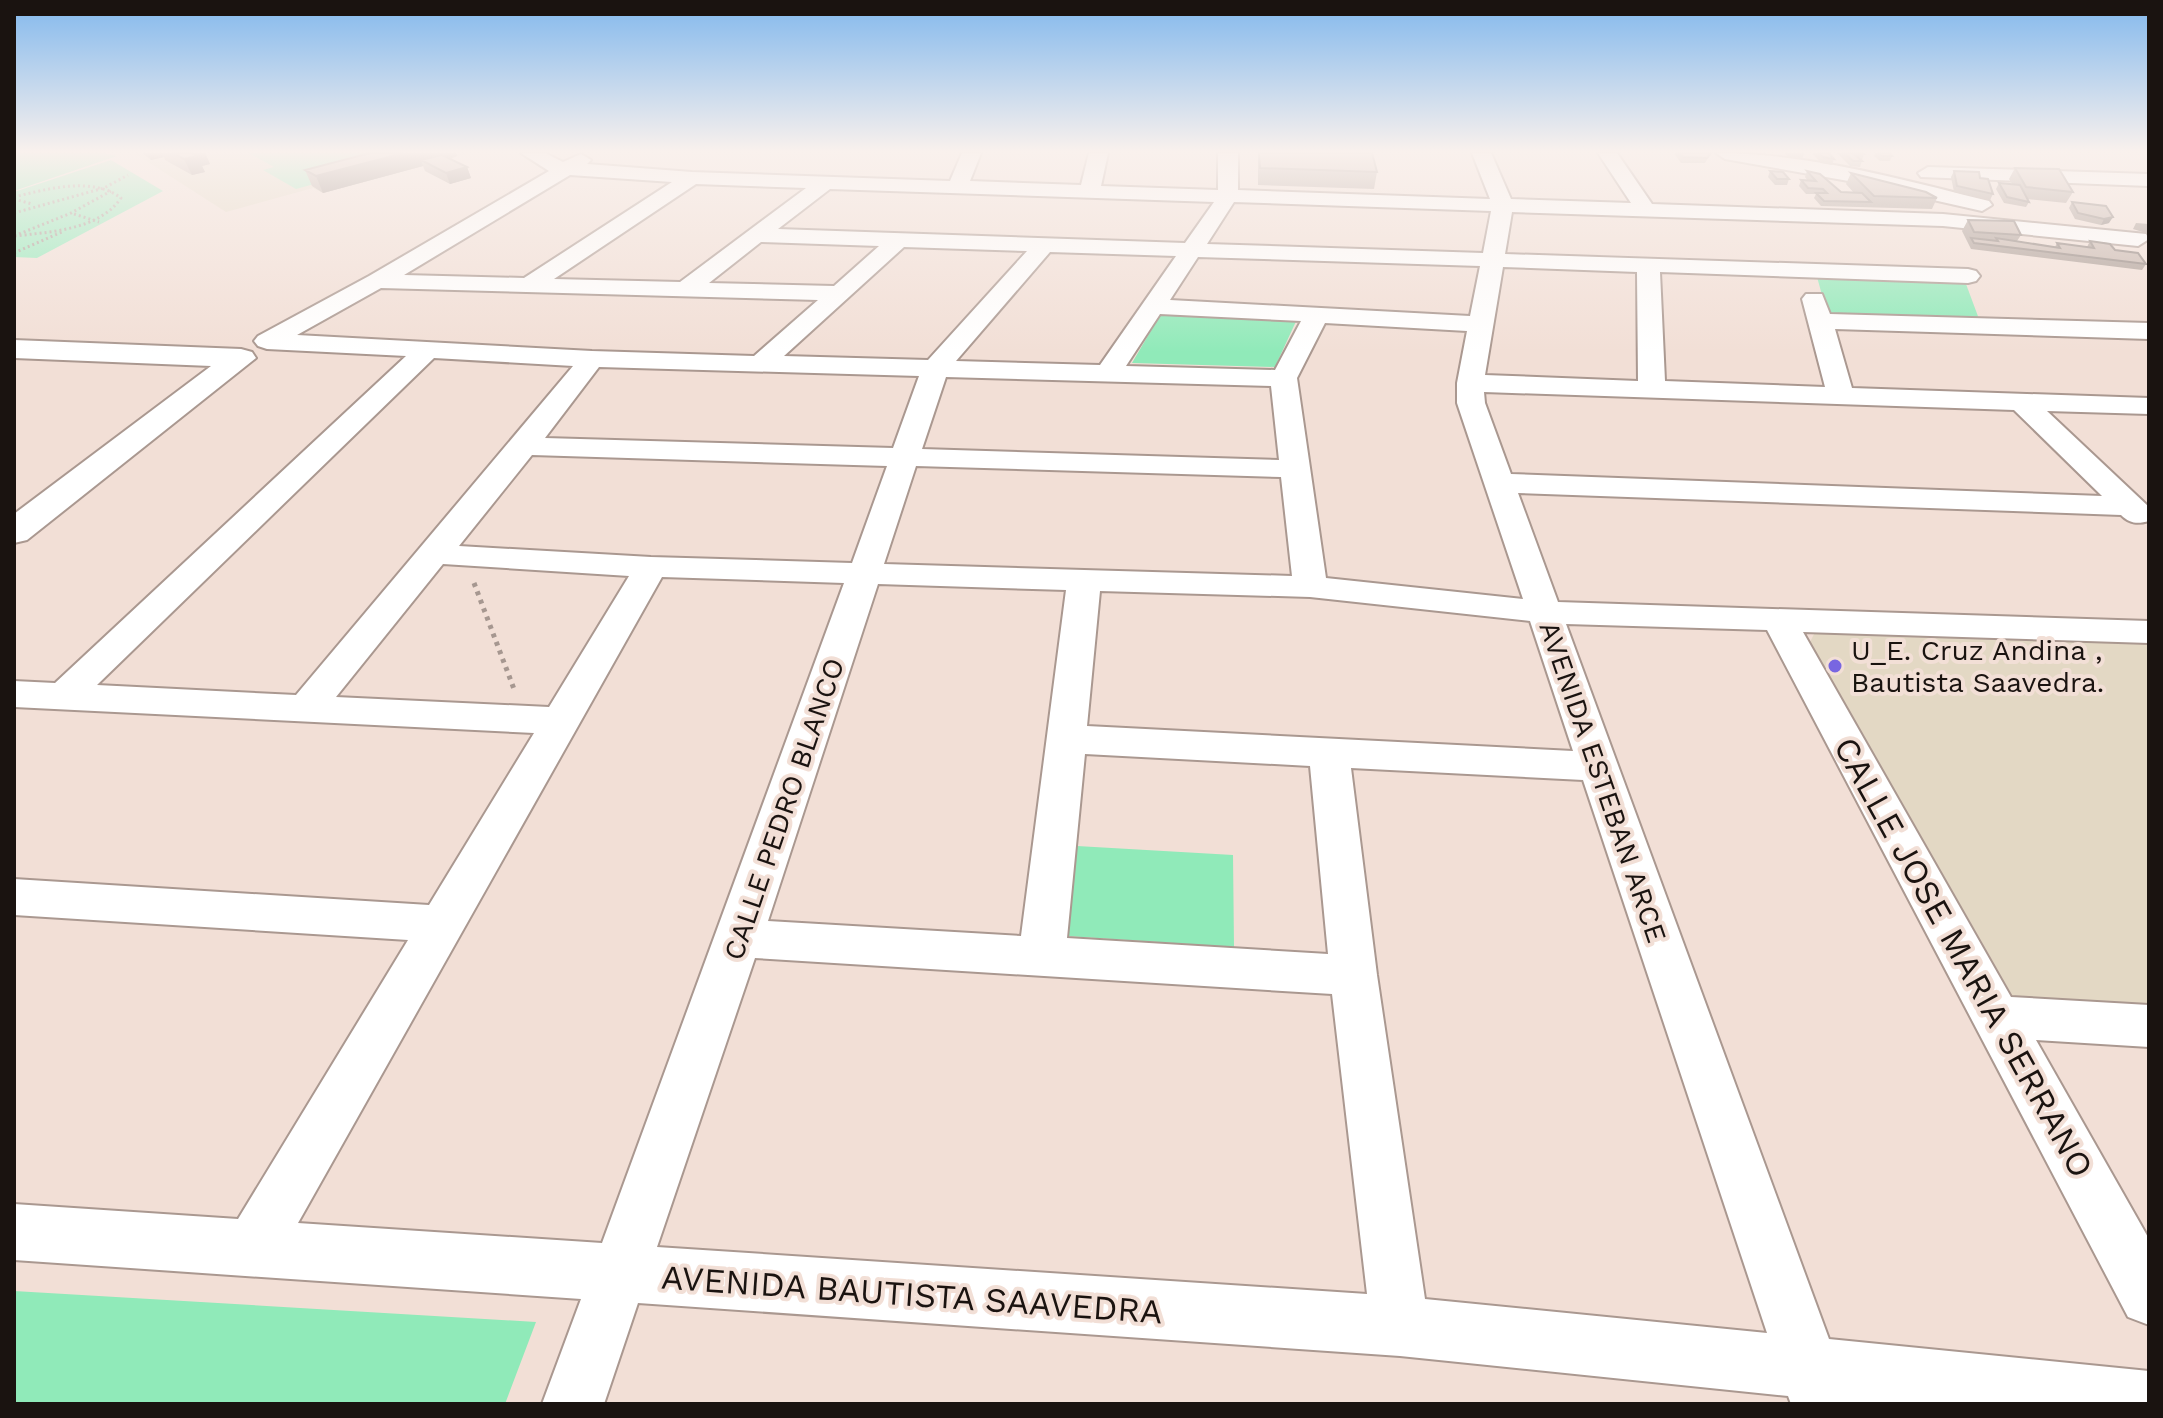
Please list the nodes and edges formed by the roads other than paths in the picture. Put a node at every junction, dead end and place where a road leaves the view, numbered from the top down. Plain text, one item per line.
1 (483, 219) edge
2 (629, 219) edge
3 (776, 219) edge
4 (1213, 219) edge
5 (1501, 219) edge
6 (1918, 219) edge
7 (2049, 219) edge
8 (2117, 219) edge
9 (1943, 220) junction
10 (755, 235) junction
11 (900, 239) junction
12 (2143, 240) edge
13 (1045, 244) junction
14 (1193, 249) junction
15 (1495, 259) junction
16 (2149, 261) edge
17 (1648, 265) junction
18 (1806, 271) junction
19 (1968, 276) junction
20 (377, 281) junction
21 (532, 283) junction
22 (688, 287) junction
23 (839, 293) junction
24 (1152, 306) junction
25 (1317, 314) junction
26 (1819, 321) junction
27 (1482, 324) junction
28 (1991, 325) junction
29 (2149, 331) edge
30 (430, 348) junction
31 (14, 349) edge
32 (254, 350) junction
33 (592, 359) junction
34 (760, 364) junction
35 (935, 369) junction
36 (1108, 373) junction
37 (1284, 378) junction
38 (1470, 383) junction
39 (1652, 390) junction
40 (1841, 397) junction
41 (2023, 403) junction
42 (2149, 406) edge
43 (524, 446) junction
44 (905, 456) junction
45 (1297, 469) junction
46 (1498, 483) junction
47 (2140, 515) edge
48 (14, 532) edge
49 (450, 555) junction
50 (651, 567) junction
51 (866, 574) junction
52 (1084, 583) junction
53 (1310, 587) junction
54 (1543, 612) junction
55 (1778, 619) junction
56 (2149, 632) edge
57 (14, 694) edge
58 (64, 696) junction
59 (306, 708) junction
60 (543, 721) junction
61 (1069, 739) junction
62 (1329, 753) junction
63 (1599, 767) junction
64 (14, 897) edge
65 (440, 924) junction
66 (739, 938) junction
67 (1042, 956) junction
68 (1353, 975) junction
69 (1998, 1017) junction
70 (2149, 1026) edge
71 (14, 1232) edge
72 (254, 1246) junction
73 (620, 1275) junction
74 (2149, 1296) edge
75 (1400, 1326) junction
76 (1815, 1386) edge
77 (2149, 1402) edge
78 (573, 1404) edge

1 - 20 street
2 - 21 street
3 - 10 street
4 - 14 street
5 - 15 street, AVENIDA ESTEBAN ARCE
6 - 9 street
7 - 12 street
8 - 12 street
9 - 12 street
9 - 19 street
10 - 11 street
10 - 22 street
11 - 13 street
11 - 23 street
12 - 16 street
13 - 14 street
13 - 35 street, CALLE PEDRO BLANCO
14 - 15 street
14 - 24 street
15 - 17 street
15 - 27 street, AVENIDA ESTEBAN ARCE
17 - 18 street
17 - 39 street
18 - 19 street
18 - 26 street
19 - 28 street
20 - 21 street
20 - 32 street
21 - 22 street
22 - 23 street
23 - 34 street
24 - 25 street
24 - 36 street
25 - 27 street
25 - 37 street
26 - 28 street
26 - 40 street
27 - 38 street, AVENIDA ESTEBAN ARCE
28 - 29 street
30 - 32 street
30 - 33 street
30 - 58 street
31 - 32 street
32 - 48 street
33 - 34 street
33 - 43 street
34 - 35 street
35 - 36 street
35 - 44 street, CALLE PEDRO BLANCO
36 - 37 street
37 - 45 street
38 - 39 street
38 - 46 street, AVENIDA ESTEBAN ARCE
39 - 40 street
40 - 41 street
41 - 42 street
41 - 47 street
43 - 44 street
43 - 49 street
44 - 45 street
44 - 51 street, CALLE PEDRO BLANCO
45 - 53 street
46 - 47 street
46 - 54 street, AVENIDA ESTEBAN ARCE
49 - 50 street
49 - 59 street
50 - 51 street
50 - 60 street
51 - 52 street
51 - 66 street, CALLE PEDRO BLANCO
52 - 53 street
52 - 61 street
53 - 54 street
54 - 55 street
54 - 63 street, AVENIDA ESTEBAN ARCE
55 - 56 street
55 - 69 street, CALLE JOSE MARIA SERRANO
57 - 58 street
58 - 59 street
59 - 60 street
60 - 65 street
61 - 62 street
61 - 67 street
62 - 63 street
62 - 68 street
63 - 76 street, AVENIDA ESTEBAN ARCE
64 - 65 street
65 - 72 street
66 - 67 street
66 - 73 street, CALLE PEDRO BLANCO
67 - 68 street
68 - 75 street
69 - 70 street
69 - 74 street, CALLE JOSE MARIA SERRANO
71 - 72 street, AVENIDA BAUTISTA SAAVEDRA
72 - 73 street, AVENIDA BAUTISTA SAAVEDRA
73 - 75 street, AVENIDA BAUTISTA SAAVEDRA
73 - 78 street, CALLE PEDRO BLANCO
75 - 76 street, AVENIDA BAUTISTA SAAVEDRA
76 - 77 street, AVENIDA BAUTISTA SAAVEDRA

